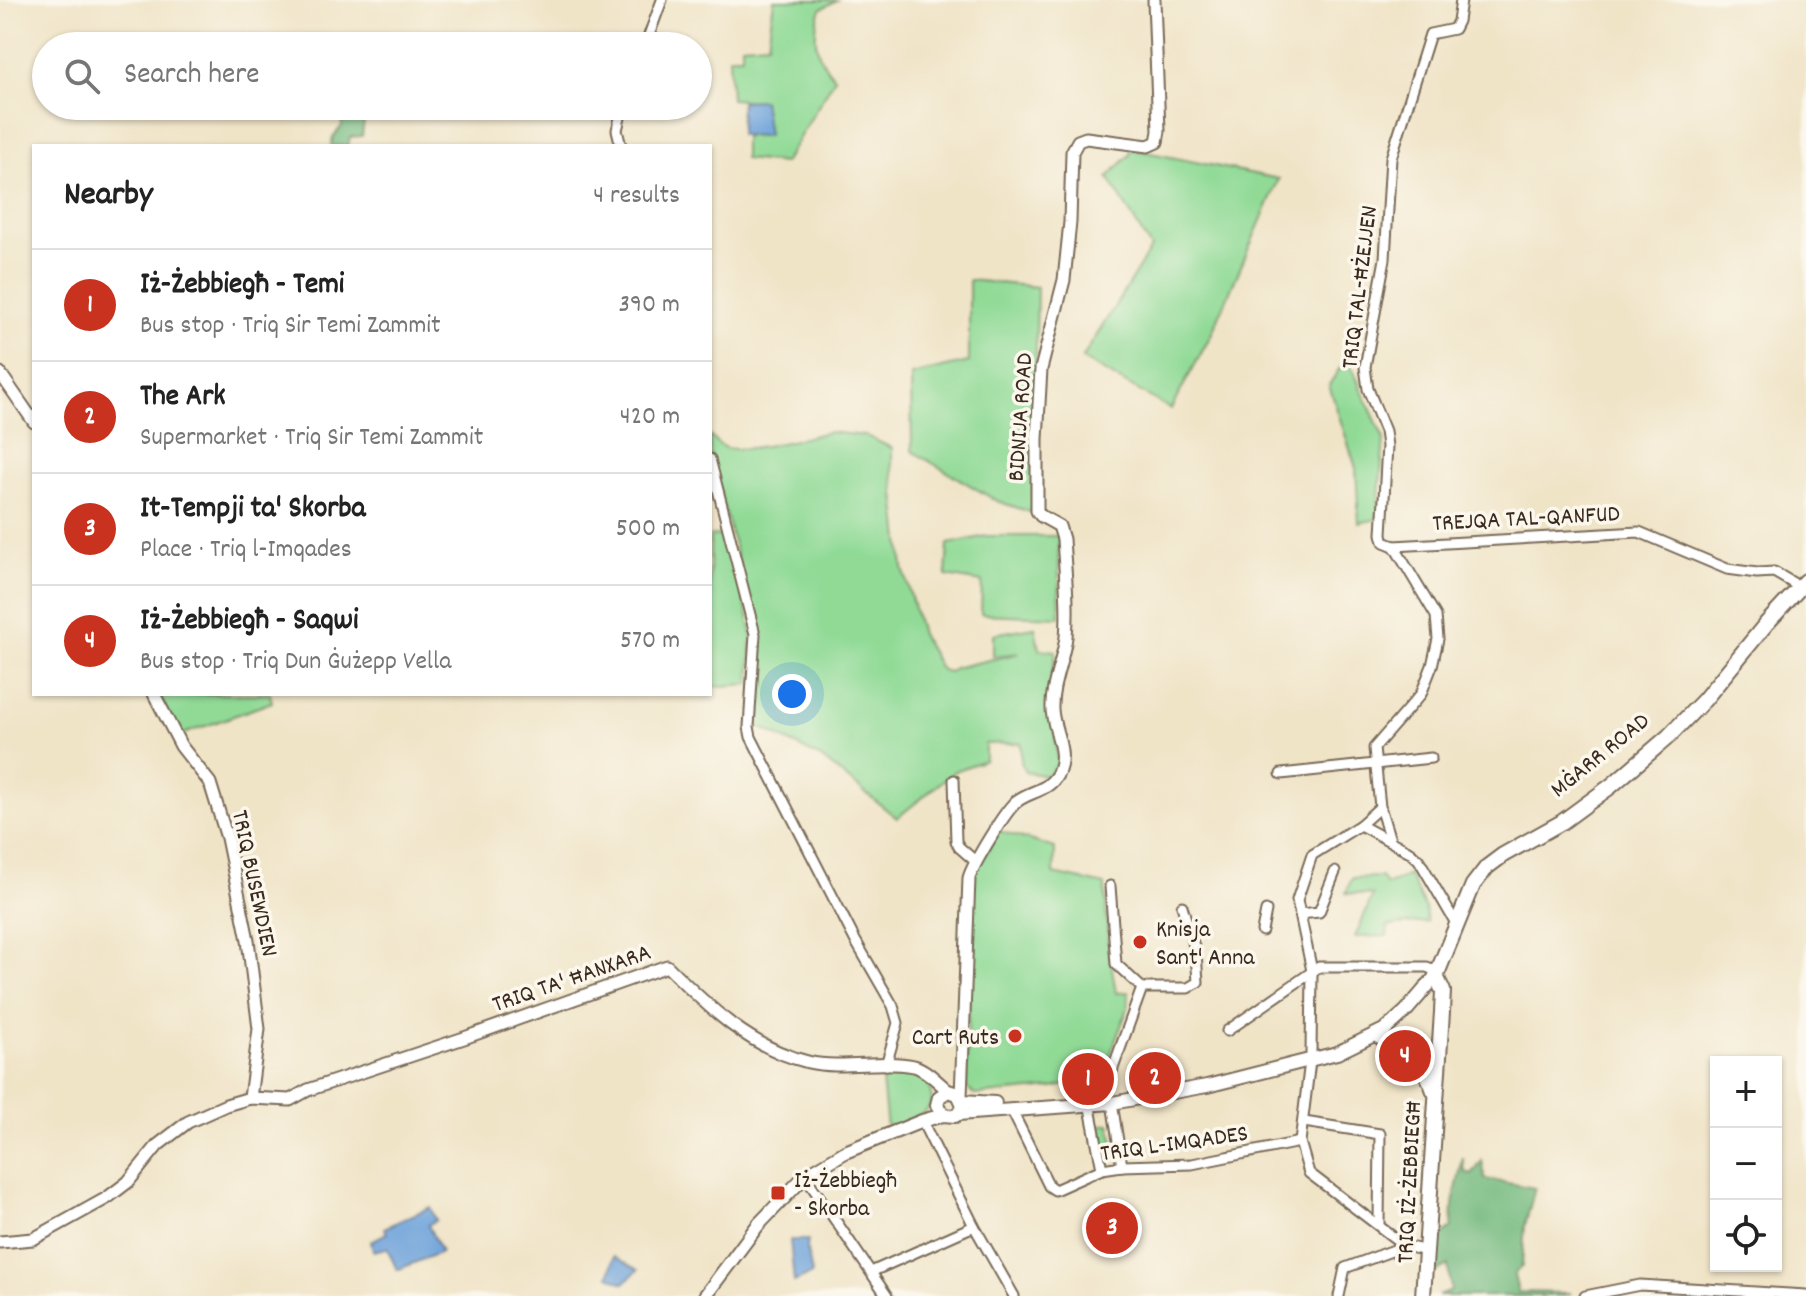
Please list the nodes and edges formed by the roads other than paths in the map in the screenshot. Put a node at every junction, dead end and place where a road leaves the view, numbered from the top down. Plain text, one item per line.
1 (662, 0) edge
2 (1154, 0) edge
3 (1461, 0) edge
4 (650, 32) edge
5 (620, 120) edge
6 (620, 144) edge
7 (0, 373) edge
8 (32, 419) edge
9 (712, 467) edge
10 (1394, 546) junction
11 (1806, 570) edge
12 (1800, 582) edge
13 (155, 696) edge
14 (1431, 758) dead end
15 (1377, 765) junction
16 (1281, 774) dead end
17 (954, 780) dead end
18 (1380, 807) junction
19 (1360, 825) junction
20 (1390, 840) junction
21 (975, 861) junction
22 (1335, 872) dead end
23 (1110, 886) dead end
24 (1182, 906) dead end
25 (1266, 911) dead end
26 (1300, 914) junction
27 (1454, 920) junction
28 (1262, 931) dead end
29 (1312, 971) junction
30 (1435, 973) junction
31 (1142, 988) junction
32 (1227, 1031) dead end
33 (1377, 1035) junction
34 (1439, 1054) junction
35 (1310, 1057) junction
36 (1419, 1062) junction
37 (886, 1065) junction
38 (931, 1076) junction
39 (956, 1095) junction
40 (1436, 1095) junction
41 (250, 1098) junction
42 (1106, 1101) junction
43 (1089, 1103) junction
44 (939, 1107) junction
45 (1011, 1109) junction
46 (958, 1114) junction
47 (922, 1121) junction
48 (1304, 1122) junction
49 (1300, 1142) junction
50 (1122, 1166) junction
51 (1102, 1169) junction
52 (805, 1176) junction
53 (1379, 1224) junction
54 (974, 1226) junction
55 (0, 1242) edge
56 (1405, 1246) junction
57 (1427, 1251) junction
58 (871, 1272) junction
59 (1806, 1295) edge
60 (705, 1296) edge
61 (887, 1296) edge
62 (1014, 1296) edge
63 (1339, 1296) edge
64 (1423, 1296) edge
65 (1585, 1296) edge

1 - 4 street
2 - 21 street, BIDNIJA ROAD
3 - 10 street, TRIQ TAL-ĦŻEJJEN
5 - 6 street
7 - 8 street
9 - 37 street
10 - 12 street, TREJQA TAL-QANFUD
10 - 15 street
11 - 12 main road, MĠARR ROAD
12 - 27 main road, MĠARR ROAD
12 - 30 main road, MĠARR ROAD
13 - 41 street, TRIQ BUSEWDIEN
14 - 15 street
15 - 16 street
15 - 18 street
17 - 21 street
18 - 19 street
18 - 20 street
19 - 20 street
19 - 26 street
20 - 27 street
21 - 39 street, BIDNIJA ROAD
22 - 26 street
23 - 31 street
24 - 31 street
25 - 28 street
26 - 29 street
27 - 30 main road, MĠARR ROAD
29 - 30 street
29 - 32 street
29 - 35 street
30 - 33 main road
30 - 34 main road, TRIQ IŻ-ŻEBBIEGĦ
30 - 35 main road
31 - 42 street
33 - 35 main road
33 - 36 main road
34 - 36 main road
34 - 40 main road, TRIQ IŻ-ŻEBBIEGĦ
35 - 42 main road
35 - 48 street
36 - 40 main road
37 - 38 street, TRIQ TA' ĦANXARA
37 - 41 street, TRIQ TA' ĦANXARA
38 - 39 street, TRIQ TA' ĦANXARA
38 - 44 street
39 - 42 main road
39 - 44 main road
39 - 46 main road
40 - 57 main road, TRIQ IŻ-ŻEBBIEGĦ
41 - 55 street
42 - 43 main road
42 - 50 street
43 - 45 main road
43 - 51 street
44 - 46 main road
44 - 47 main road
45 - 46 main road
45 - 51 street, TRIQ L-IMQADES
47 - 52 main road
47 - 54 street
48 - 49 street
48 - 53 street
49 - 50 street, TRIQ L-IMQADES
49 - 53 street
50 - 51 street, TRIQ L-IMQADES
52 - 58 street
52 - 60 main road
53 - 56 street
54 - 58 street
54 - 62 street
56 - 57 street
56 - 63 street
57 - 64 main road, TRIQ IŻ-ŻEBBIEGĦ
58 - 61 street
59 - 65 street

